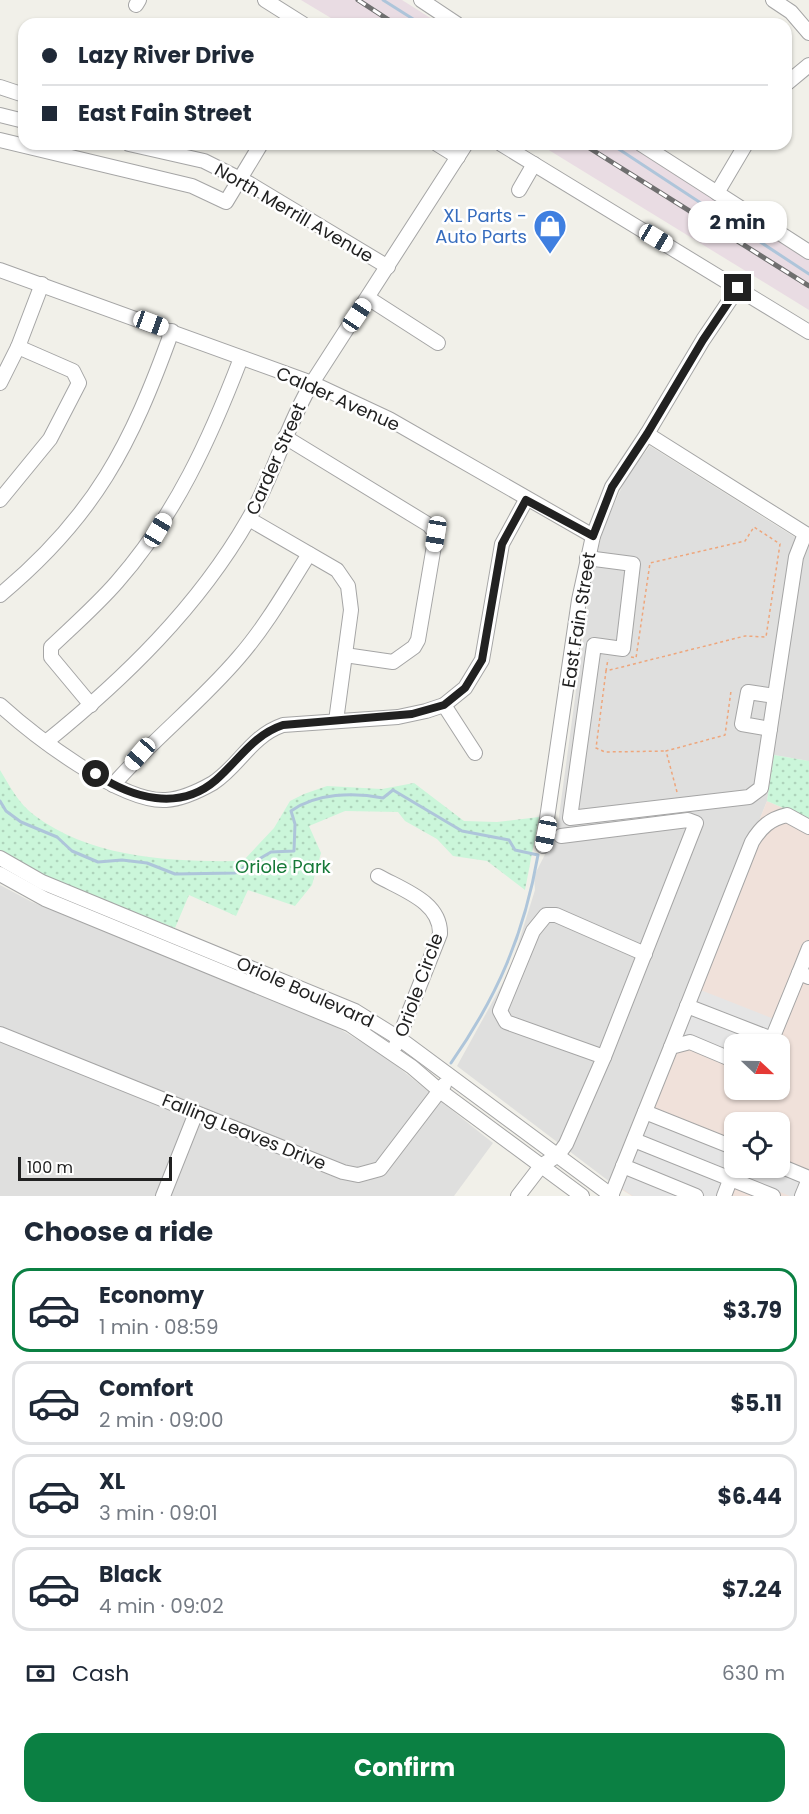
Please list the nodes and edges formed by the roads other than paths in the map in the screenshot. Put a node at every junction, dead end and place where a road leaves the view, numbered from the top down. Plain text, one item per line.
1 (265, 0) edge
2 (421, 0) edge
3 (773, 0) edge
4 (289, 18) edge
5 (448, 18) edge
6 (809, 33) edge
7 (809, 65) edge
8 (792, 79) edge
9 (0, 87) edge
10 (18, 93) edge
11 (0, 115) edge
12 (18, 120) edge
13 (0, 140) edge
14 (18, 143) edge
15 (176, 150) edge
16 (258, 150) edge
17 (447, 150) edge
18 (462, 150) edge
19 (511, 150) edge
20 (650, 150) edge
21 (742, 150) edge
22 (73, 151) edge
23 (458, 157) junction
24 (534, 164) junction
25 (241, 180) junction
26 (519, 190) dead end
27 (717, 192) junction
28 (809, 252) edge
29 (387, 267) junction
30 (0, 270) edge
31 (42, 284) junction
32 (738, 288) junction
33 (368, 298) junction
34 (172, 331) junction
35 (809, 332) edge
36 (438, 343) dead end
37 (18, 347) junction
38 (241, 357) junction
39 (0, 383) edge
40 (312, 383) junction
41 (647, 434) junction
42 (285, 437) junction
43 (0, 500) edge
44 (526, 500) junction
45 (249, 519) junction
46 (807, 535) edge
47 (593, 536) junction
48 (309, 554) junction
49 (587, 558) junction
50 (0, 595) edge
51 (345, 655) junction
52 (775, 696) junction
53 (0, 705) edge
54 (92, 705) junction
55 (444, 705) junction
56 (336, 721) junction
57 (770, 729) junction
58 (46, 742) junction
59 (475, 753) dead end
60 (113, 785) junction
61 (549, 815) junction
62 (570, 818) junction
63 (809, 827) edge
64 (561, 836) dead end
65 (543, 846) dead end
66 (0, 858) edge
67 (0, 874) edge
68 (378, 876) dead end
69 (809, 948) edge
70 (645, 954) junction
71 (804, 975) edge
72 (687, 1006) junction
73 (0, 1034) edge
74 (754, 1034) edge
75 (774, 1034) edge
76 (400, 1039) junction
77 (671, 1047) junction
78 (392, 1053) junction
79 (724, 1056) edge
80 (604, 1057) junction
81 (451, 1075) junction
82 (440, 1091) junction
83 (645, 1112) junction
84 (196, 1113) junction
85 (634, 1140) junction
86 (724, 1144) edge
87 (558, 1155) junction
88 (541, 1166) junction
89 (623, 1166) junction
90 (724, 1170) edge
91 (790, 1170) edge
92 (731, 1178) edge
93 (742, 1178) edge
94 (809, 1178) edge
95 (163, 1196) edge
96 (518, 1196) edge
97 (582, 1196) edge
98 (612, 1196) edge
99 (696, 1196) edge
100 (724, 1196) edge
101 (773, 1196) edge
102 (802, 1196) edge

1 - 4 street
2 - 5 street
3 - 6 street
7 - 8 street
9 - 10 street
11 - 12 street
13 - 14 street
15 - 25 street, North Merrill Avenue
16 - 25 street
17 - 23 street
18 - 23 street, Carder Street
19 - 24 street
20 - 27 street
21 - 27 street
22 - 25 street
23 - 29 street, Carder Street
24 - 26 street
24 - 32 street
25 - 29 street, North Merrill Avenue
27 - 28 street
29 - 33 street, Carder Street
30 - 31 street, Calder Avenue
31 - 34 street, Calder Avenue
31 - 37 street
32 - 35 street
32 - 41 street, East Fain Street
33 - 36 street
33 - 40 street, Carder Street
34 - 38 street, Calder Avenue
34 - 50 street
37 - 39 street
37 - 43 street
38 - 40 street, Calder Avenue
38 - 54 street
40 - 42 street, Carder Street
40 - 44 street, Calder Avenue
41 - 46 street
41 - 47 street, East Fain Street
42 - 45 street, Carder Street
42 - 51 street
44 - 47 street, Calder Avenue
44 - 55 street
45 - 48 street
45 - 54 street, Carder Street
46 - 52 street
47 - 49 street, East Fain Street
48 - 51 street
48 - 60 street
49 - 61 street, East Fain Street
49 - 62 street
51 - 56 street
52 - 57 street
52 - 57 street
53 - 58 street
54 - 58 street, Carder Street
55 - 56 street
55 - 59 street
56 - 60 street
57 - 62 street
58 - 60 street
61 - 62 street
61 - 65 street, East Fain Street
63 - 72 street
64 - 70 street
66 - 76 street, Oriole Boulevard
67 - 78 street, Oriole Boulevard
68 - 76 street, Oriole Circle
69 - 71 street
70 - 80 street
70 - 80 street
71 - 75 street
72 - 74 street
72 - 77 street
73 - 84 street, Falling Leaves Drive
76 - 78 street, Oriole Circle
76 - 81 street, Oriole Boulevard
77 - 79 street
77 - 83 street
78 - 82 street, Oriole Boulevard
80 - 87 street
81 - 82 street, Falling Leaves Drive
81 - 87 street, Oriole Boulevard
82 - 84 street, Falling Leaves Drive
82 - 88 street, Oriole Boulevard
83 - 85 street
83 - 86 street
84 - 95 street
85 - 89 street
85 - 90 street
87 - 88 street
87 - 98 street, Oriole Boulevard
88 - 96 street
88 - 97 street, Oriole Boulevard
89 - 98 street
89 - 99 street
91 - 94 street
92 - 100 street
93 - 101 street
94 - 102 street

